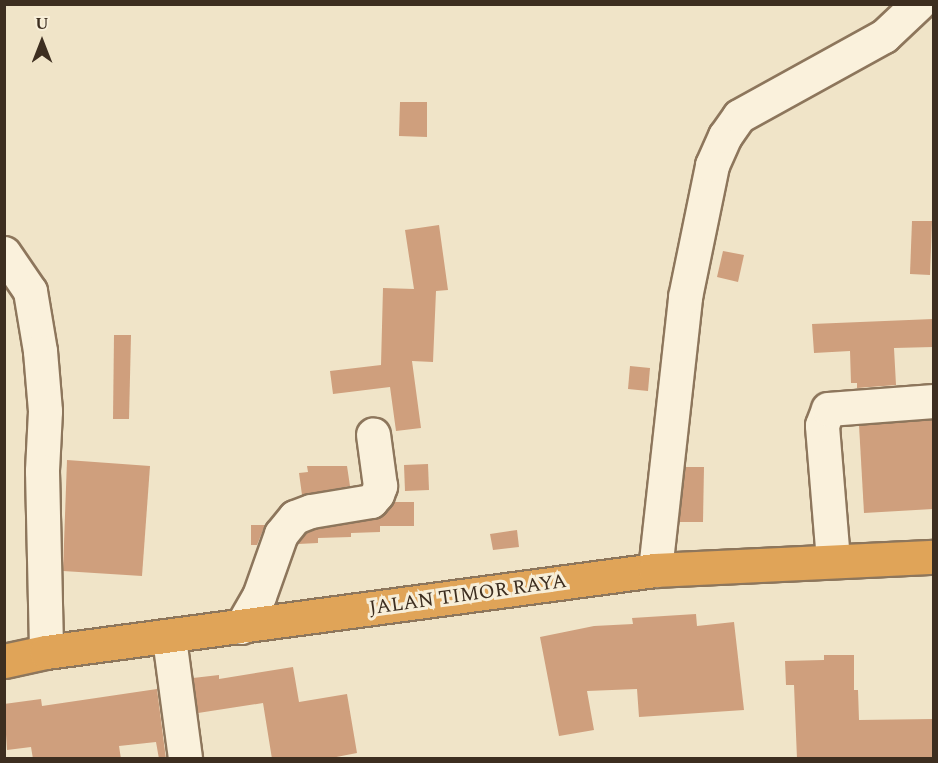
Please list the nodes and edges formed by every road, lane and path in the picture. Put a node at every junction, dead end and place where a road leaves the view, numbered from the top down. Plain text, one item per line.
1 (918, 4) edge
2 (4, 253) edge
3 (933, 401) edge
4 (373, 434) dead end
5 (933, 557) edge
6 (833, 560) junction
7 (655, 570) junction
8 (241, 627) junction
9 (169, 638) junction
10 (46, 652) junction
11 (4, 661) edge
12 (185, 759) edge

1 - 7 street
2 - 10 street
3 - 6 street
4 - 8 street
5 - 6 highway, JALAN TIMOR RAYA
6 - 7 highway, JALAN TIMOR RAYA
7 - 8 highway, JALAN TIMOR RAYA
8 - 9 highway, JALAN TIMOR RAYA
9 - 10 highway, JALAN TIMOR RAYA
9 - 12 street
10 - 11 highway, JALAN TIMOR RAYA

